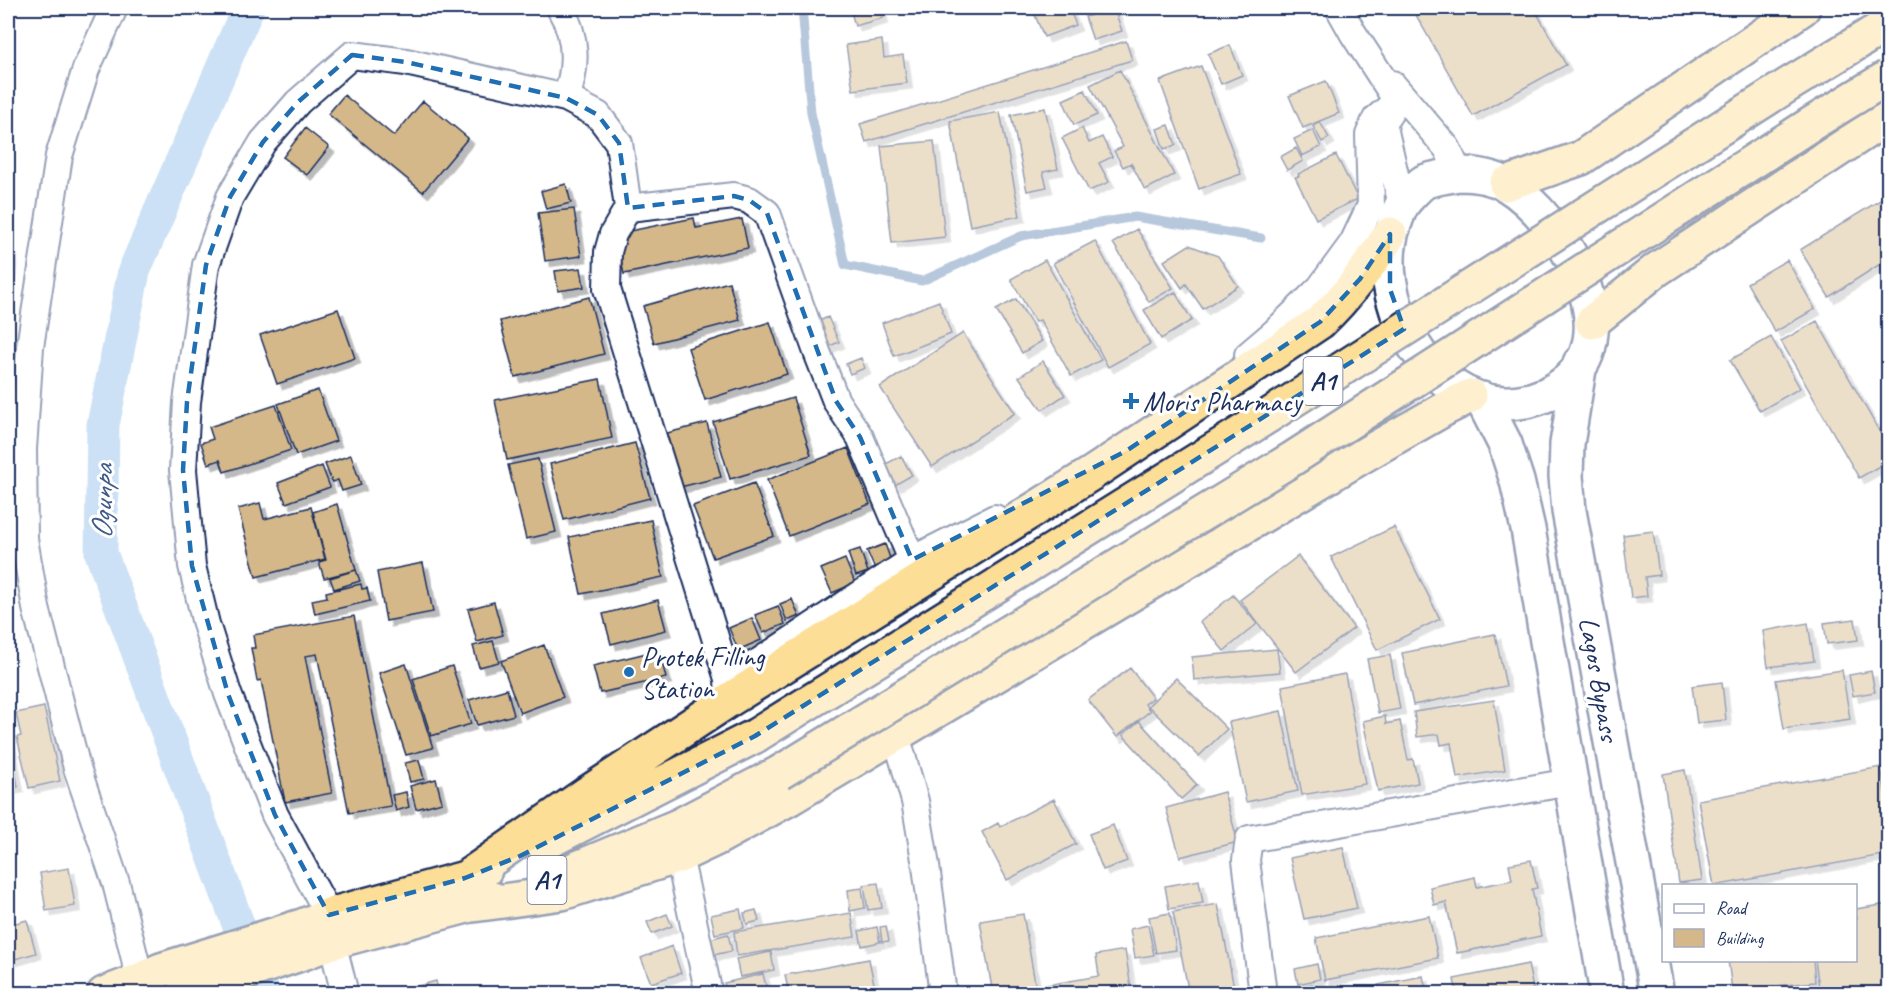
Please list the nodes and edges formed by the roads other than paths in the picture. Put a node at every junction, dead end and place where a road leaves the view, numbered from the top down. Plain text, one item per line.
1 (114, 8) edge
2 (560, 8) edge
3 (1339, 8) edge
4 (1803, 8) edge
5 (1888, 24) edge
6 (1353, 33) junction
7 (1888, 77) edge
8 (566, 98) junction
9 (1397, 101) junction
10 (1888, 118) edge
11 (1459, 174) junction
12 (1506, 184) junction
13 (628, 208) junction
14 (1396, 220) junction
15 (1592, 322) junction
16 (1580, 363) junction
17 (1476, 398) junction
18 (1101, 466) junction
19 (912, 560) junction
20 (728, 690) junction
21 (896, 735) junction
22 (1569, 782) junction
23 (680, 856) junction
24 (469, 892) junction
25 (316, 934) junction
26 (149, 976) junction
27 (104, 993) edge
28 (183, 993) edge
29 (345, 993) edge
30 (709, 993) edge
31 (943, 993) edge
32 (1263, 993) edge
33 (1607, 993) edge
34 (1657, 993) edge

1 - 26 street
2 - 8 street
3 - 6 street
4 - 12 highway
5 - 24 highway, A1, bridge
6 - 9 street
6 - 11 street
7 - 24 highway, A1, bridge
8 - 13 street
8 - 25 street
9 - 14 street
9 - 18 street
10 - 15 highway
11 - 12 main road
11 - 14 main road
12 - 15 main road
13 - 19 street
13 - 20 street
14 - 17 main road
14 - 18 highway
15 - 16 main road
16 - 17 main road
16 - 34 main road, Lagos Bypass
17 - 21 highway
17 - 22 main road, Lagos Bypass
18 - 19 street
18 - 20 highway
19 - 20 street
20 - 24 highway
21 - 23 highway
21 - 31 street
22 - 32 street
22 - 33 main road, Lagos Bypass
23 - 24 highway
23 - 30 street
24 - 25 highway, A1
25 - 26 highway, A1
25 - 28 highway, A1
25 - 29 street
26 - 27 highway, A1

